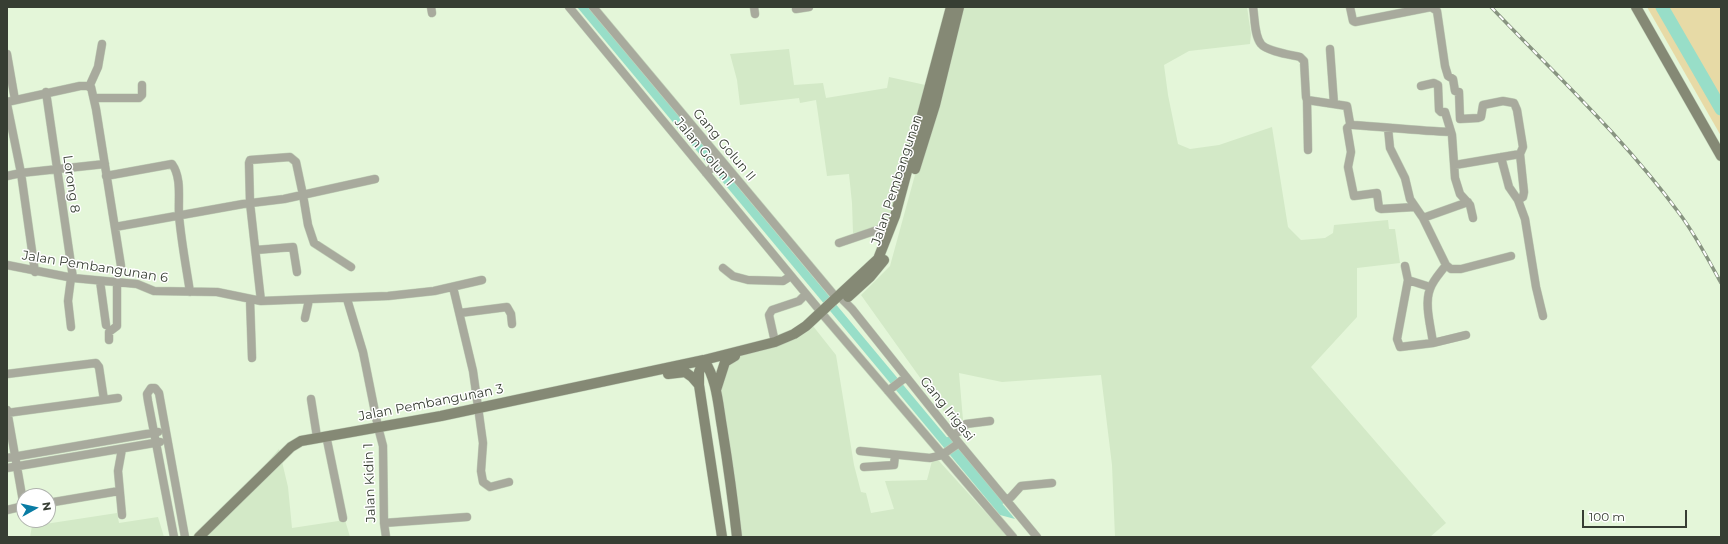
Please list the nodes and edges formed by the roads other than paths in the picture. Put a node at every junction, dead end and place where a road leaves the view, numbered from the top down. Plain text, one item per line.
1 (569, 7) edge
2 (593, 7) edge
3 (809, 7) edge
4 (951, 7) edge
5 (959, 7) edge
6 (1253, 7) edge
7 (1350, 7) edge
8 (1636, 7) edge
9 (796, 9) dead end
10 (102, 44) dead end
11 (1330, 50) dead end
12 (7, 54) edge
13 (142, 85) dead end
14 (1421, 86) dead end
15 (90, 87) junction
16 (46, 92) junction
17 (94, 98) junction
18 (1307, 100) junction
19 (10, 102) edge
20 (1334, 104) junction
21 (1351, 124) junction
22 (1388, 128) junction
23 (1451, 132) junction
24 (1308, 150) dead end
25 (1520, 154) junction
26 (1721, 156) edge
27 (1501, 157) junction
28 (720, 161) junction
29 (105, 164) junction
30 (1454, 165) junction
31 (57, 169) junction
32 (708, 171) junction
33 (21, 173) junction
34 (7, 176) edge
35 (106, 176) junction
36 (375, 179) dead end
37 (304, 195) junction
38 (1518, 200) junction
39 (1468, 202) junction
40 (250, 203) junction
41 (1414, 207) junction
42 (179, 215) junction
43 (1423, 218) junction
44 (1473, 218) dead end
45 (114, 227) junction
46 (891, 228) junction
47 (839, 243) dead end
48 (256, 250) junction
49 (1511, 256) dead end
50 (7, 265) edge
51 (1446, 265) junction
52 (121, 266) dead end
53 (1405, 266) dead end
54 (351, 267) dead end
55 (723, 268) dead end
56 (35, 272) junction
57 (297, 272) dead end
58 (791, 276) junction
59 (72, 278) junction
60 (482, 280) dead end
61 (1408, 280) junction
62 (100, 281) junction
63 (117, 283) junction
64 (454, 287) junction
65 (1430, 287) junction
66 (190, 292) junction
67 (806, 294) junction
68 (250, 299) junction
69 (347, 299) junction
70 (840, 299) junction
71 (309, 300) junction
72 (261, 301) junction
73 (460, 313) junction
74 (824, 313) junction
75 (1543, 316) dead end
76 (305, 318) dead end
77 (512, 324) dead end
78 (106, 325) dead end
79 (71, 327) dead end
80 (1466, 335) dead end
81 (108, 340) dead end
82 (774, 342) junction
83 (1433, 343) junction
84 (252, 358) dead end
85 (704, 360) junction
86 (7, 374) edge
87 (904, 379) junction
88 (699, 385) junction
89 (716, 390) junction
90 (890, 390) junction
91 (118, 398) dead end
92 (311, 399) dead end
93 (104, 400) junction
94 (478, 411) junction
95 (7, 412) edge
96 (990, 421) dead end
97 (165, 430) junction
98 (378, 430) junction
99 (154, 432) junction
100 (953, 435) junction
101 (322, 438) junction
102 (167, 441) junction
103 (156, 443) junction
104 (957, 444) junction
105 (122, 449) junction
106 (860, 451) dead end
107 (944, 453) junction
108 (895, 455) junction
109 (16, 457) junction
110 (7, 458) edge
111 (18, 466) junction
112 (7, 468) edge
113 (864, 468) dead end
114 (729, 471) junction
115 (713, 472) junction
116 (508, 482) dead end
117 (1052, 483) dead end
118 (21, 488) edge
119 (119, 491) junction
120 (1006, 500) junction
121 (56, 501) edge
122 (122, 515) dead end
123 (467, 517) dead end
124 (343, 518) dead end
125 (384, 523) junction
126 (174, 537) edge
127 (185, 537) edge
128 (199, 537) edge
129 (209, 537) edge
130 (386, 537) edge
131 (722, 537) edge
132 (737, 537) edge
133 (1013, 537) edge
134 (1037, 537) edge

1 - 32 street, Jalan Golun I
2 - 28 street, Gang Golun II
3 - 9 street
4 - 46 main road, Jalan Pembangunan
5 - 70 main road, Jalan Pembangunan
6 - 18 street
7 - 25 street
8 - 26 main road
10 - 15 street
11 - 20 street
12 - 19 street
13 - 17 street
14 - 23 street
15 - 16 street
15 - 17 street
16 - 19 street
16 - 31 street, Lorong 8
17 - 29 street
18 - 20 street
18 - 24 street
19 - 33 street
20 - 21 street
21 - 22 street
21 - 41 street
22 - 23 street
22 - 41 street
23 - 30 street
25 - 27 street
25 - 38 street
27 - 30 street
27 - 38 street
28 - 32 street
28 - 70 street, Gang Golun II
29 - 31 street
29 - 35 street
30 - 39 street
31 - 33 street
31 - 59 street, Lorong 8
32 - 58 street, Jalan Golun I
33 - 34 street
33 - 56 street
35 - 42 street
35 - 45 street
36 - 37 street
37 - 40 street
37 - 40 street
37 - 54 street
38 - 75 street
39 - 43 street
39 - 44 street
40 - 42 street
40 - 48 street
41 - 43 street
42 - 45 street
42 - 66 street
43 - 51 street
45 - 52 street
46 - 47 street
46 - 70 main road, Jalan Pembangunan
48 - 57 street
48 - 72 street
49 - 51 street
50 - 56 street, Jalan Pembangunan 6
51 - 65 street
53 - 61 street
55 - 58 street
56 - 59 street, Jalan Pembangunan 6
58 - 67 street, Jalan Golun I
59 - 62 street, Jalan Pembangunan 6
59 - 79 street, Lorong 8
60 - 64 street, Jalan Pembangunan 6
61 - 65 street
61 - 83 street
62 - 63 street, Jalan Pembangunan 6
62 - 78 street
63 - 66 street, Jalan Pembangunan 6
63 - 81 street
64 - 69 street, Jalan Pembangunan 6
64 - 73 street
65 - 83 street
66 - 68 street, Jalan Pembangunan 6
67 - 74 street, Jalan Golun I
67 - 82 street
68 - 72 street, Jalan Pembangunan 6
68 - 84 street
69 - 71 street, Jalan Pembangunan 6
69 - 98 street, Jalan Kidin 1
70 - 74 main road, Jalan Pembangunan
70 - 87 street, Gang Irigasi
71 - 72 street, Jalan Pembangunan 6
71 - 76 street
73 - 77 street
73 - 94 street
74 - 82 main road, Jalan Pembangunan
74 - 89 main road, Jalan Pembangunan
74 - 90 street, Jalan Golun I
80 - 83 street
82 - 85 main road, Jalan Pembangunan
85 - 88 main road
85 - 89 main road
85 - 94 main road, Jalan Pembangunan 3
86 - 93 street
87 - 90 street
87 - 100 street, Gang Irigasi
88 - 94 main road, Jalan Pembangunan 3
88 - 115 main road
89 - 114 main road
90 - 107 street, Jalan Golun I
91 - 93 street
92 - 101 street
93 - 95 street
94 - 98 main road, Jalan Pembangunan 3
94 - 116 street
95 - 109 street
96 - 100 street
97 - 99 street
97 - 99 street
97 - 102 street
98 - 101 main road, Jalan Pembangunan 3
98 - 125 street, Jalan Kidin 1
99 - 103 street
99 - 109 street
100 - 104 street, Gang Irigasi
101 - 124 street
101 - 128 main road, Jalan Pembangunan 3
101 - 129 main road, Jalan Pembangunan 3
102 - 103 street
102 - 127 street
103 - 105 street
103 - 126 street
104 - 107 street
104 - 120 street, Gang Irigasi
105 - 111 street
105 - 119 street
106 - 108 street
107 - 108 street
107 - 133 street, Jalan Golun I
108 - 113 street
109 - 110 street
109 - 111 street
111 - 112 street
111 - 118 street
114 - 115 main road
114 - 132 main road
115 - 131 main road
117 - 120 street
119 - 121 street
119 - 122 street
120 - 134 street, Gang Irigasi
123 - 125 street
125 - 130 street, Jalan Kidin 1

